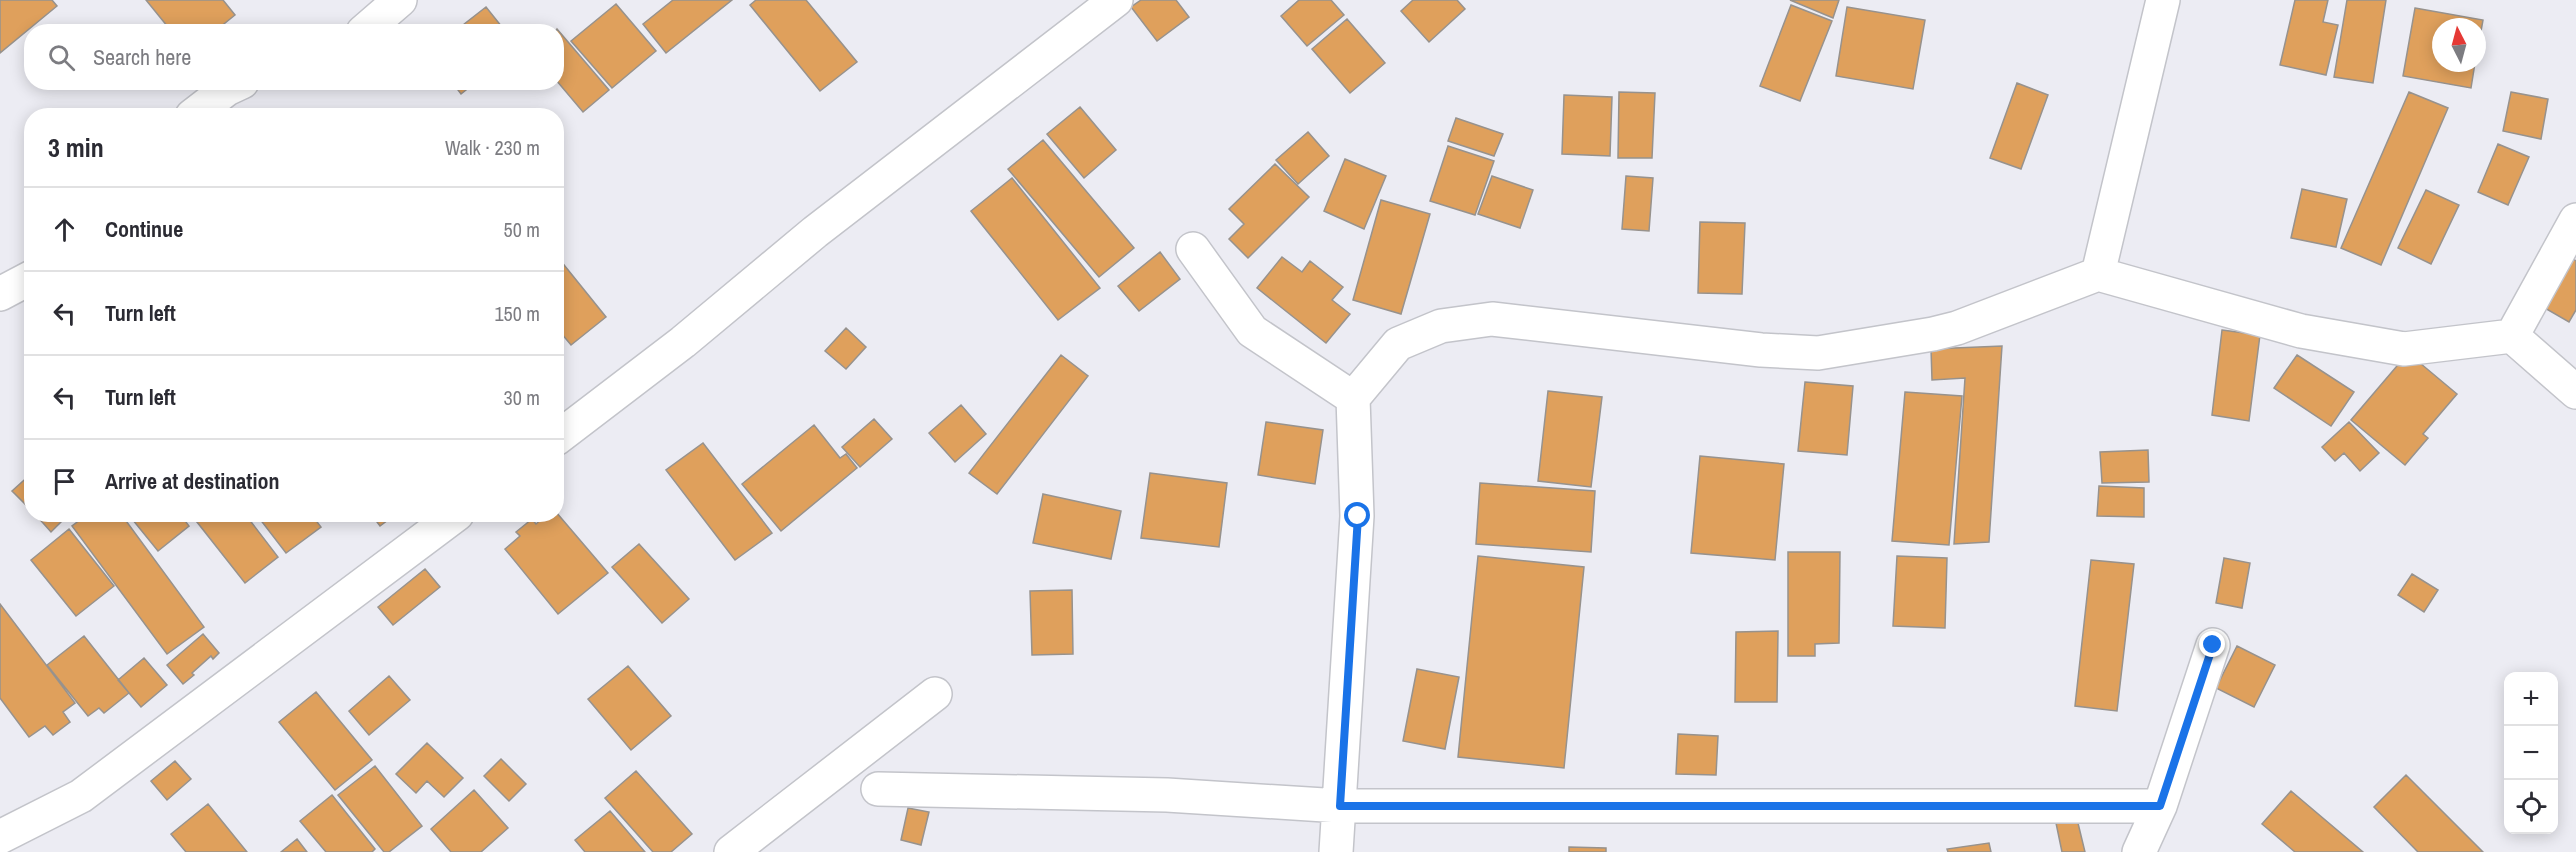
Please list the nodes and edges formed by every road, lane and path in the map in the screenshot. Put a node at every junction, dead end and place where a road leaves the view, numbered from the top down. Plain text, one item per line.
1 (400, 0) edge
2 (1116, 0) edge
3 (2163, 0) edge
4 (372, 24) edge
5 (226, 90) edge
6 (202, 108) edge
7 (2576, 220) edge
8 (1193, 249) dead end
9 (2098, 274) junction
10 (24, 281) edge
11 (0, 294) edge
12 (2512, 336) junction
13 (2576, 392) edge
14 (1353, 398) junction
15 (564, 433) edge
16 (446, 522) edge
17 (2213, 645) dead end
18 (935, 694) dead end
19 (878, 789) dead end
20 (1340, 806) junction
21 (2160, 806) junction
22 (0, 837) edge
23 (731, 852) edge
24 (1336, 852) edge
25 (2139, 852) edge

1 - 4 street
2 - 15 street
3 - 9 street
5 - 6 street
7 - 12 street
8 - 14 street
9 - 12 street
9 - 14 street
10 - 11 street
12 - 13 street
14 - 20 street
16 - 22 street
17 - 21 street
18 - 23 street
19 - 20 street
20 - 21 street
20 - 24 street
21 - 25 street

